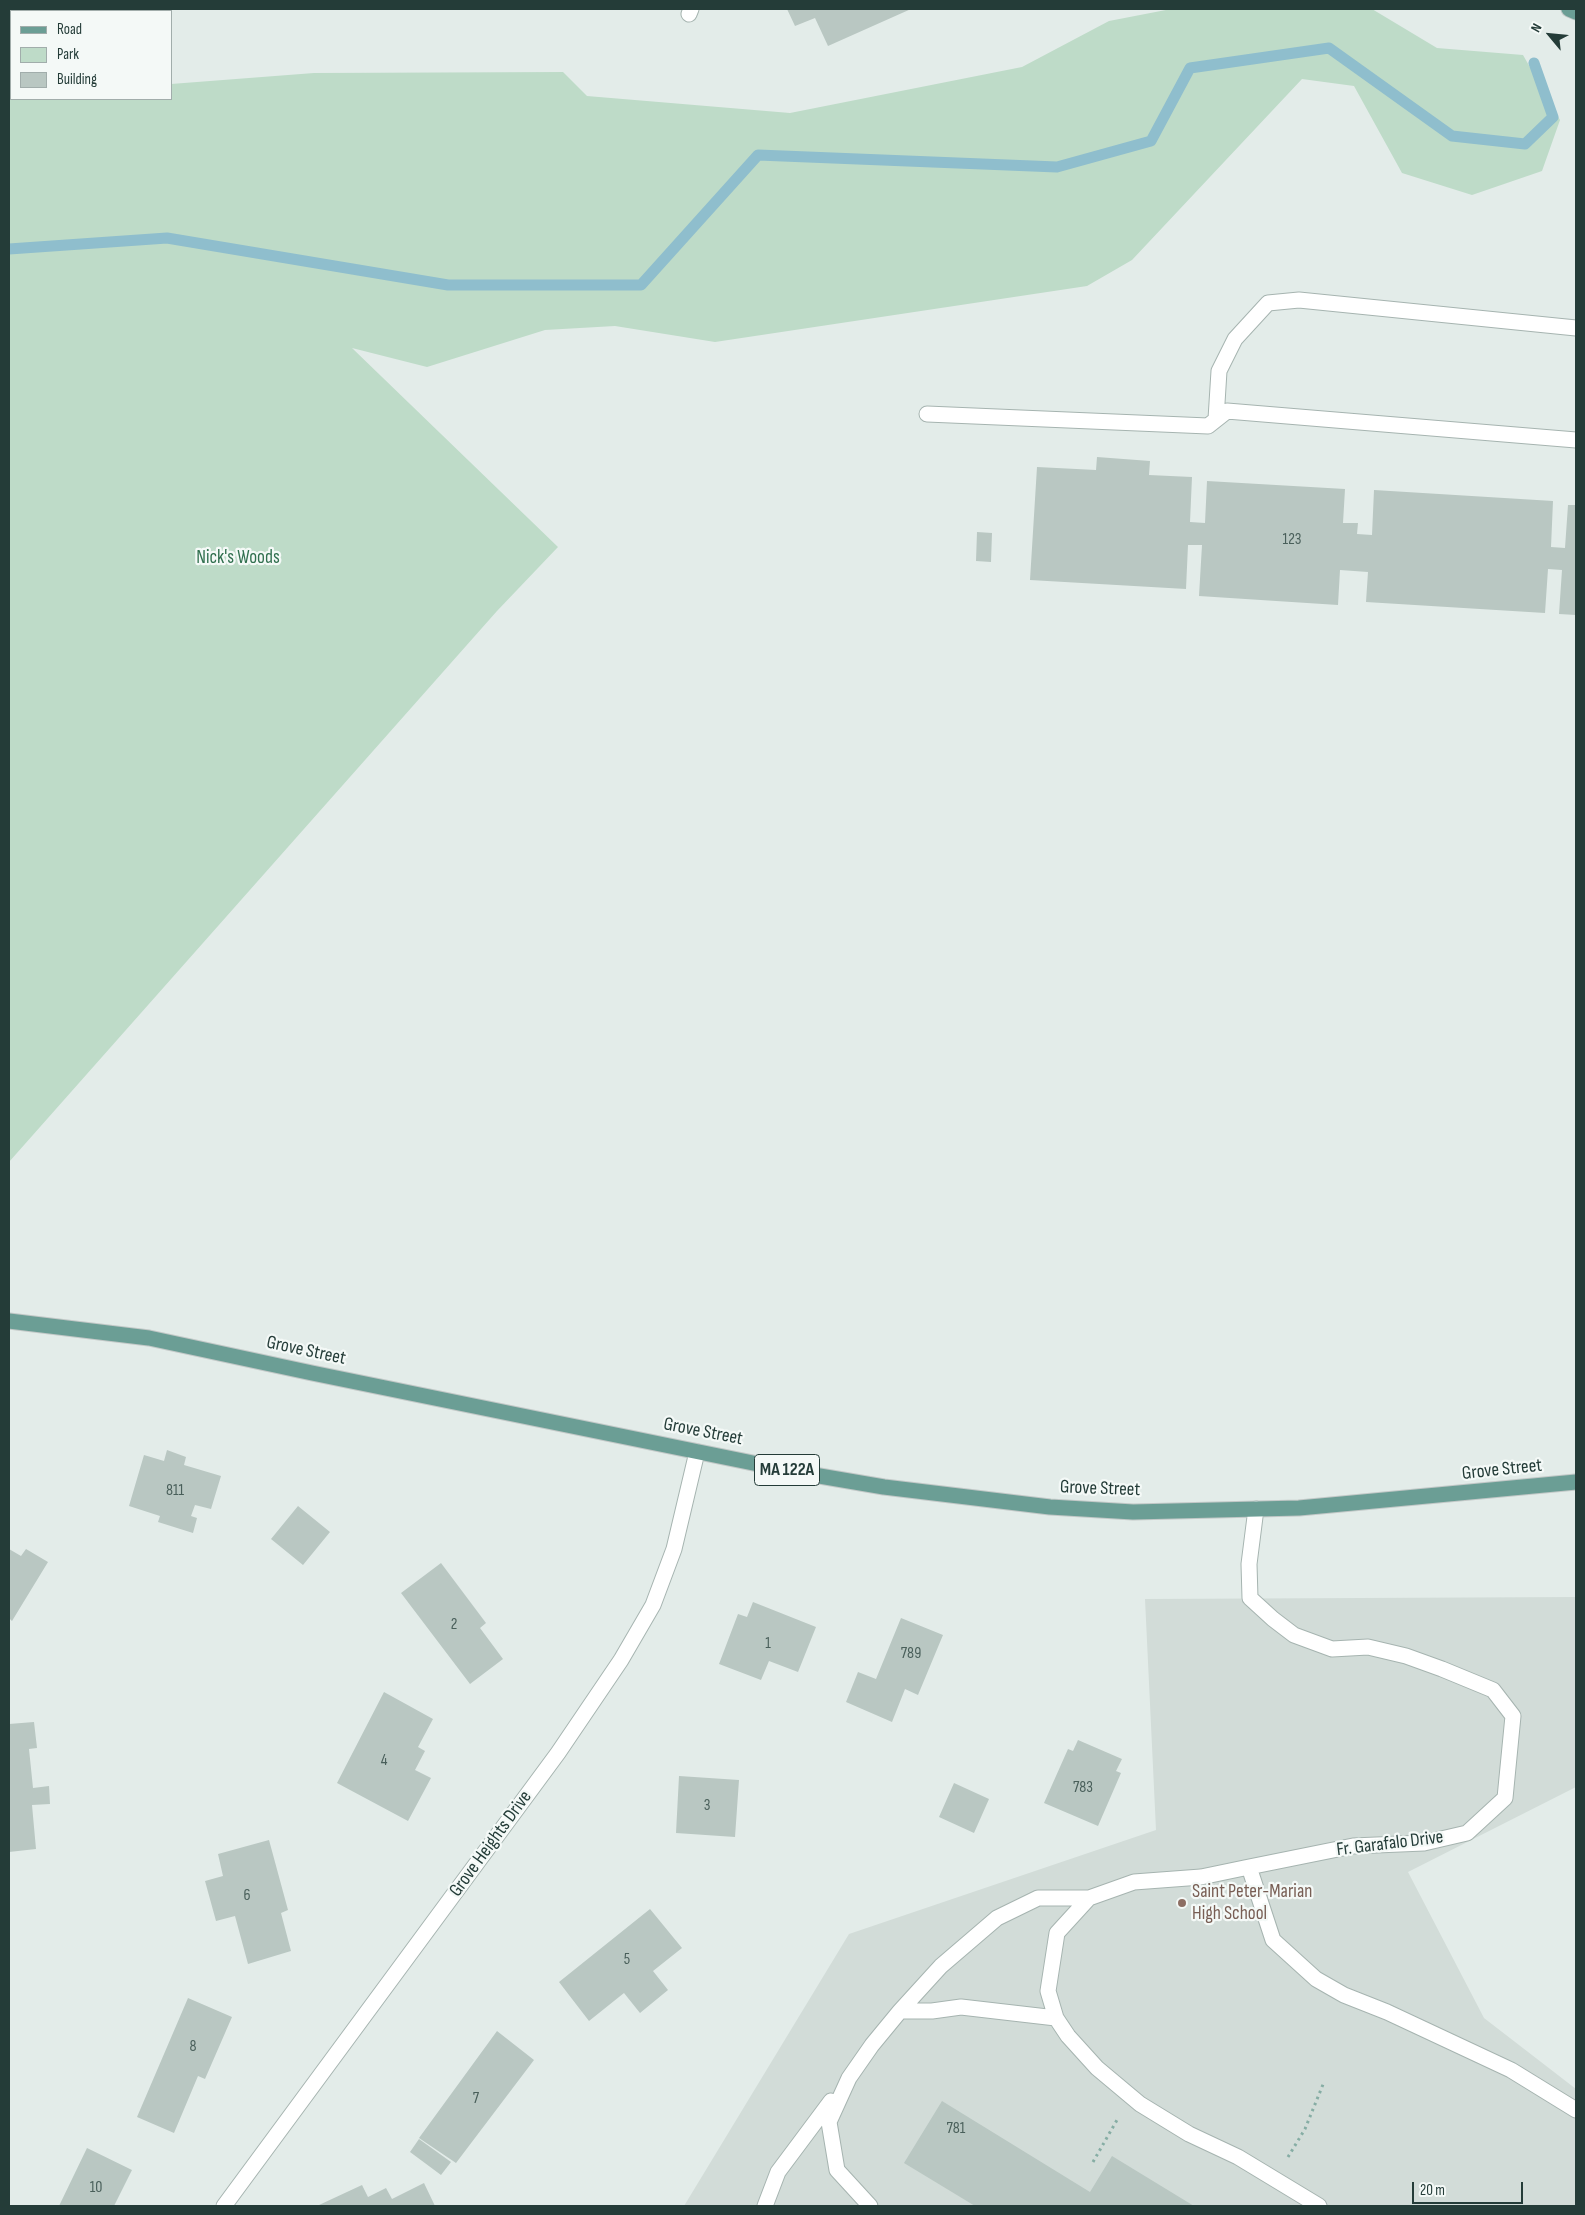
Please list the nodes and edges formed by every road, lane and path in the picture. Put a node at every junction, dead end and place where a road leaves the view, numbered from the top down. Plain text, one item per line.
1 (1569, 9) edge
2 (1576, 12) edge
3 (1576, 328) edge
4 (928, 414) dead end
5 (1216, 419) junction
6 (1576, 440) edge
7 (9, 1322) edge
8 (697, 1452) junction
9 (1576, 1482) edge
10 (1256, 1509) junction
11 (1249, 1867) junction
12 (1090, 1898) junction
13 (900, 2010) junction
14 (1056, 2018) junction
15 (849, 2078) junction
16 (1324, 2082) dead end
17 (1576, 2110) edge
18 (1286, 2159) dead end
19 (224, 2206) edge
20 (765, 2206) edge
21 (870, 2206) edge
22 (1319, 2206) edge

1 - 2 main road
3 - 5 street
4 - 5 street
5 - 6 street
7 - 8 main road, Grove Street / MA 122A
8 - 10 main road, Grove Street / MA 122A
8 - 19 street, Grove Heights Drive
9 - 10 main road, Grove Street / MA 122A
10 - 11 street, Fr. Garafalo Drive
11 - 12 street
11 - 17 street
12 - 13 street
12 - 14 street
13 - 14 street
13 - 15 street
14 - 22 street
15 - 20 street
15 - 21 street
16 - 18 path

